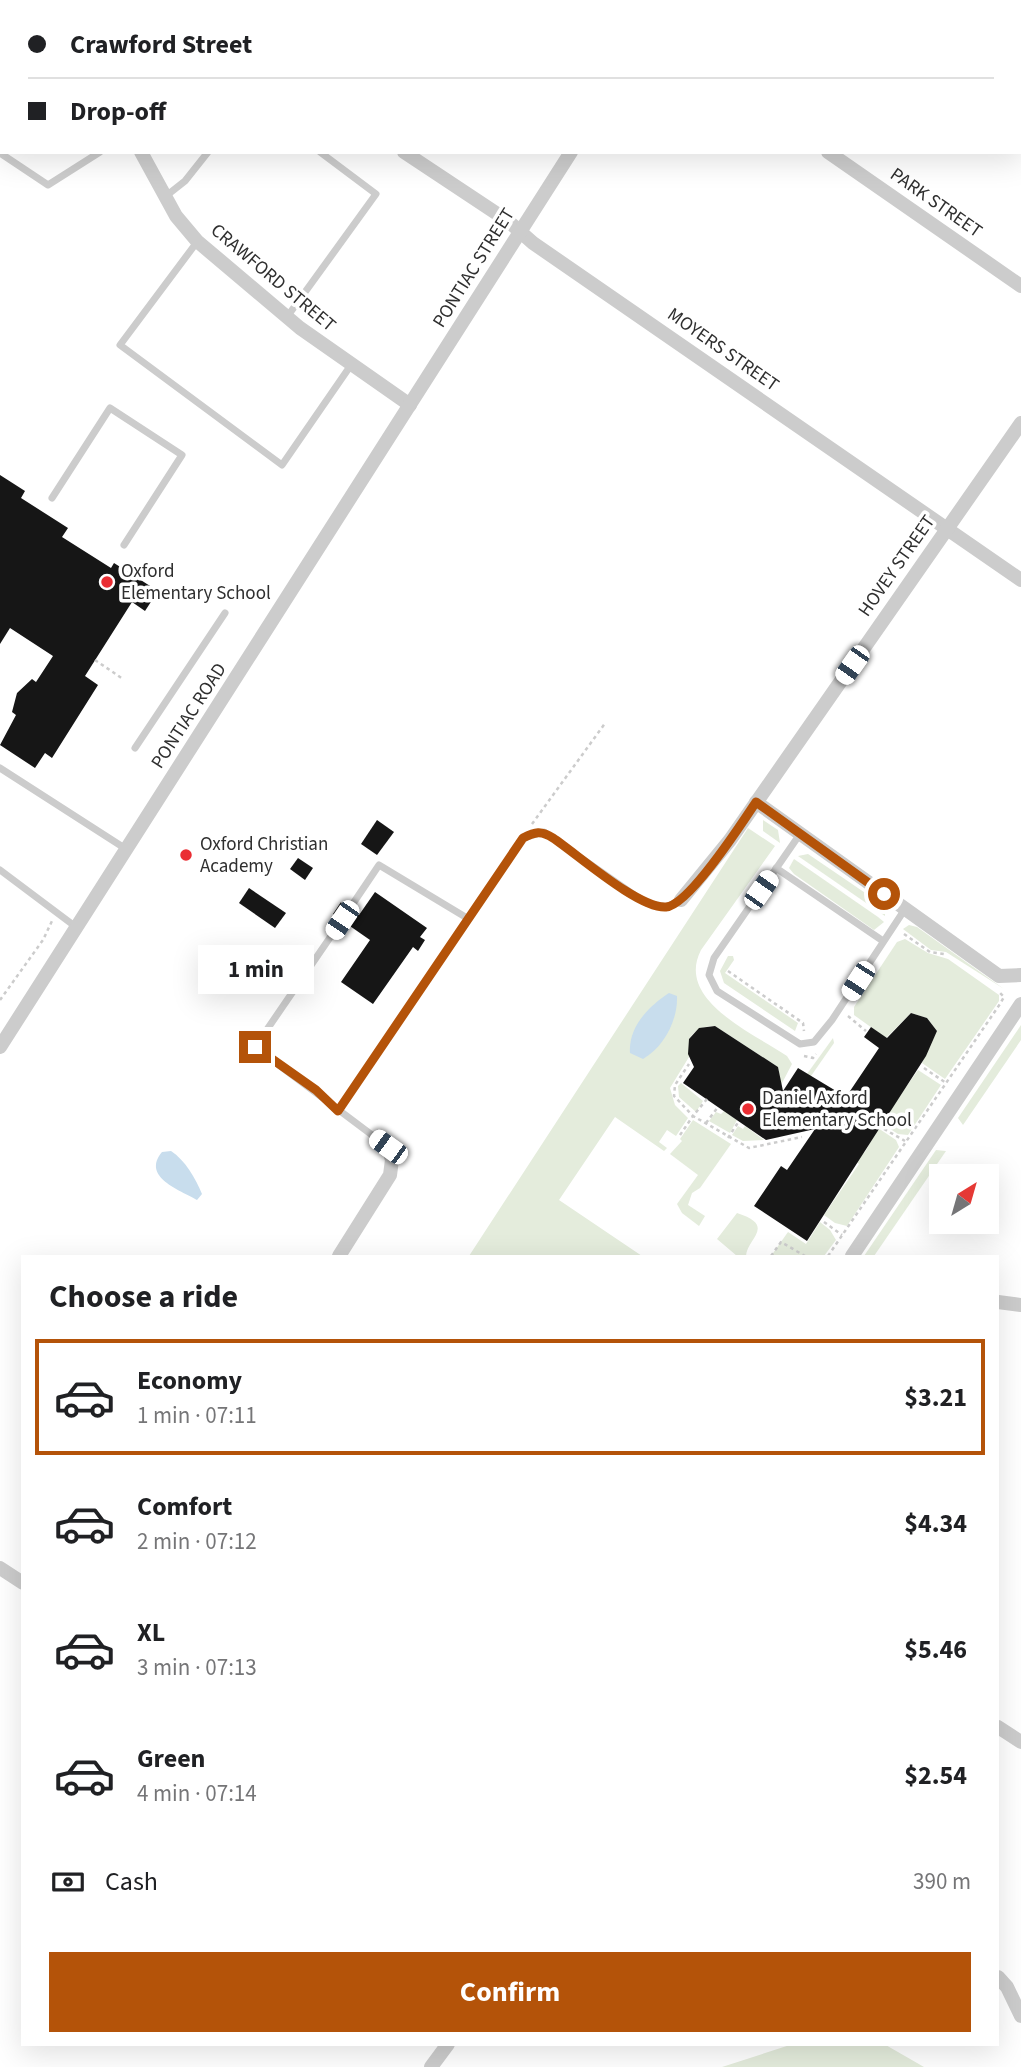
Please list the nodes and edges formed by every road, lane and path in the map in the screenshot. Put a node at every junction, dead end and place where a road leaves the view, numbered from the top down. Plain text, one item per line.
1 (2, 154) edge
2 (97, 154) edge
3 (142, 154) edge
4 (206, 154) edge
5 (323, 154) edge
6 (407, 154) edge
7 (570, 154) edge
8 (831, 154) edge
9 (166, 196) junction
10 (520, 232) junction
11 (197, 241) junction
12 (1021, 286) edge
13 (287, 317) junction
14 (351, 365) junction
15 (410, 405) junction
16 (1021, 423) edge
17 (51, 498) dead end
18 (947, 528) junction
19 (124, 545) dead end
20 (1021, 580) edge
21 (225, 613) dead end
22 (95, 660) dead end
23 (123, 679) dead end
24 (606, 722) dead end
25 (135, 748) dead end
26 (0, 768) edge
27 (756, 802) junction
28 (800, 834) junction
29 (523, 838) junction
30 (126, 849) junction
31 (776, 868) junction
32 (0, 870) edge
33 (681, 900) joint
34 (350, 908) dead end
35 (905, 909) junction
36 (58, 913) junction
37 (467, 918) junction
38 (342, 920) dead end
39 (76, 928) junction
40 (902, 933) dead end
41 (883, 941) junction
42 (944, 954) dead end
43 (728, 971) dead end
44 (1021, 975) edge
45 (989, 985) dead end
46 (0, 1000) edge
47 (1021, 1004) edge
48 (804, 1031) dead end
49 (0, 1046) edge
50 (689, 1064) dead end
51 (924, 1068) dead end
52 (946, 1083) junction
53 (707, 1099) dead end
54 (718, 1107) dead end
55 (338, 1111) junction
56 (693, 1116) junction
57 (739, 1121) dead end
58 (706, 1123) junction
59 (884, 1129) dead end
60 (680, 1135) dead end
61 (802, 1136) dead end
62 (728, 1138) junction
63 (905, 1141) junction
64 (388, 1147) joint
65 (824, 1222) dead end
66 (842, 1236) junction
67 (796, 1250) junction
68 (340, 1255) edge
69 (772, 1255) edge
70 (794, 1255) edge
71 (804, 1255) edge
72 (829, 1255) edge
73 (853, 1255) edge
74 (999, 1302) edge
75 (1021, 1305) edge
76 (0, 1568) edge
77 (21, 1582) edge
78 (999, 1728) edge
79 (1021, 1742) edge
80 (999, 1978) edge
81 (1021, 2016) edge
82 (447, 2046) edge
83 (431, 2067) edge

1 - 2 lane
3 - 9 street, CRAWFORD STREET
4 - 9 lane
5 - 13 lane
6 - 10 street, MOYERS STREET
7 - 10 street, PONTIAC STREET
8 - 12 street, PARK STREET
9 - 11 street, CRAWFORD STREET
10 - 15 street, PONTIAC STREET
10 - 18 street, MOYERS STREET
11 - 13 street, CRAWFORD STREET
11 - 14 lane
13 - 14 street, CRAWFORD STREET
14 - 15 street, CRAWFORD STREET
15 - 30 street, PONTIAC ROAD
16 - 18 street, HOVEY STREET
17 - 19 lane
18 - 20 street, MOYERS STREET
18 - 27 street, HOVEY STREET
21 - 25 lane
22 - 23 path
24 - 29 path
26 - 30 lane
27 - 28 street
27 - 33 street, HOVEY STREET
28 - 31 lane
28 - 35 street
29 - 33 lane
29 - 37 lane
30 - 39 street, PONTIAC ROAD
31 - 41 lane
31 - 41 lane
32 - 36 lane
34 - 37 lane
35 - 41 lane
35 - 44 street
36 - 39 lane
36 - 46 path
37 - 55 lane
38 - 55 lane
39 - 49 street, PONTIAC ROAD
40 - 42 path
43 - 48 path
45 - 52 path
47 - 73 street
50 - 56 path
51 - 52 path
52 - 63 path
53 - 56 path
54 - 58 path
55 - 64 lane
56 - 58 path
56 - 60 path
57 - 62 path
58 - 62 path
59 - 63 path
61 - 62 path
63 - 66 path
64 - 68 street
65 - 66 path
66 - 72 path
67 - 69 path
67 - 70 path
67 - 71 path
74 - 75 street
76 - 77 street
78 - 79 street
80 - 81 street
82 - 83 street

